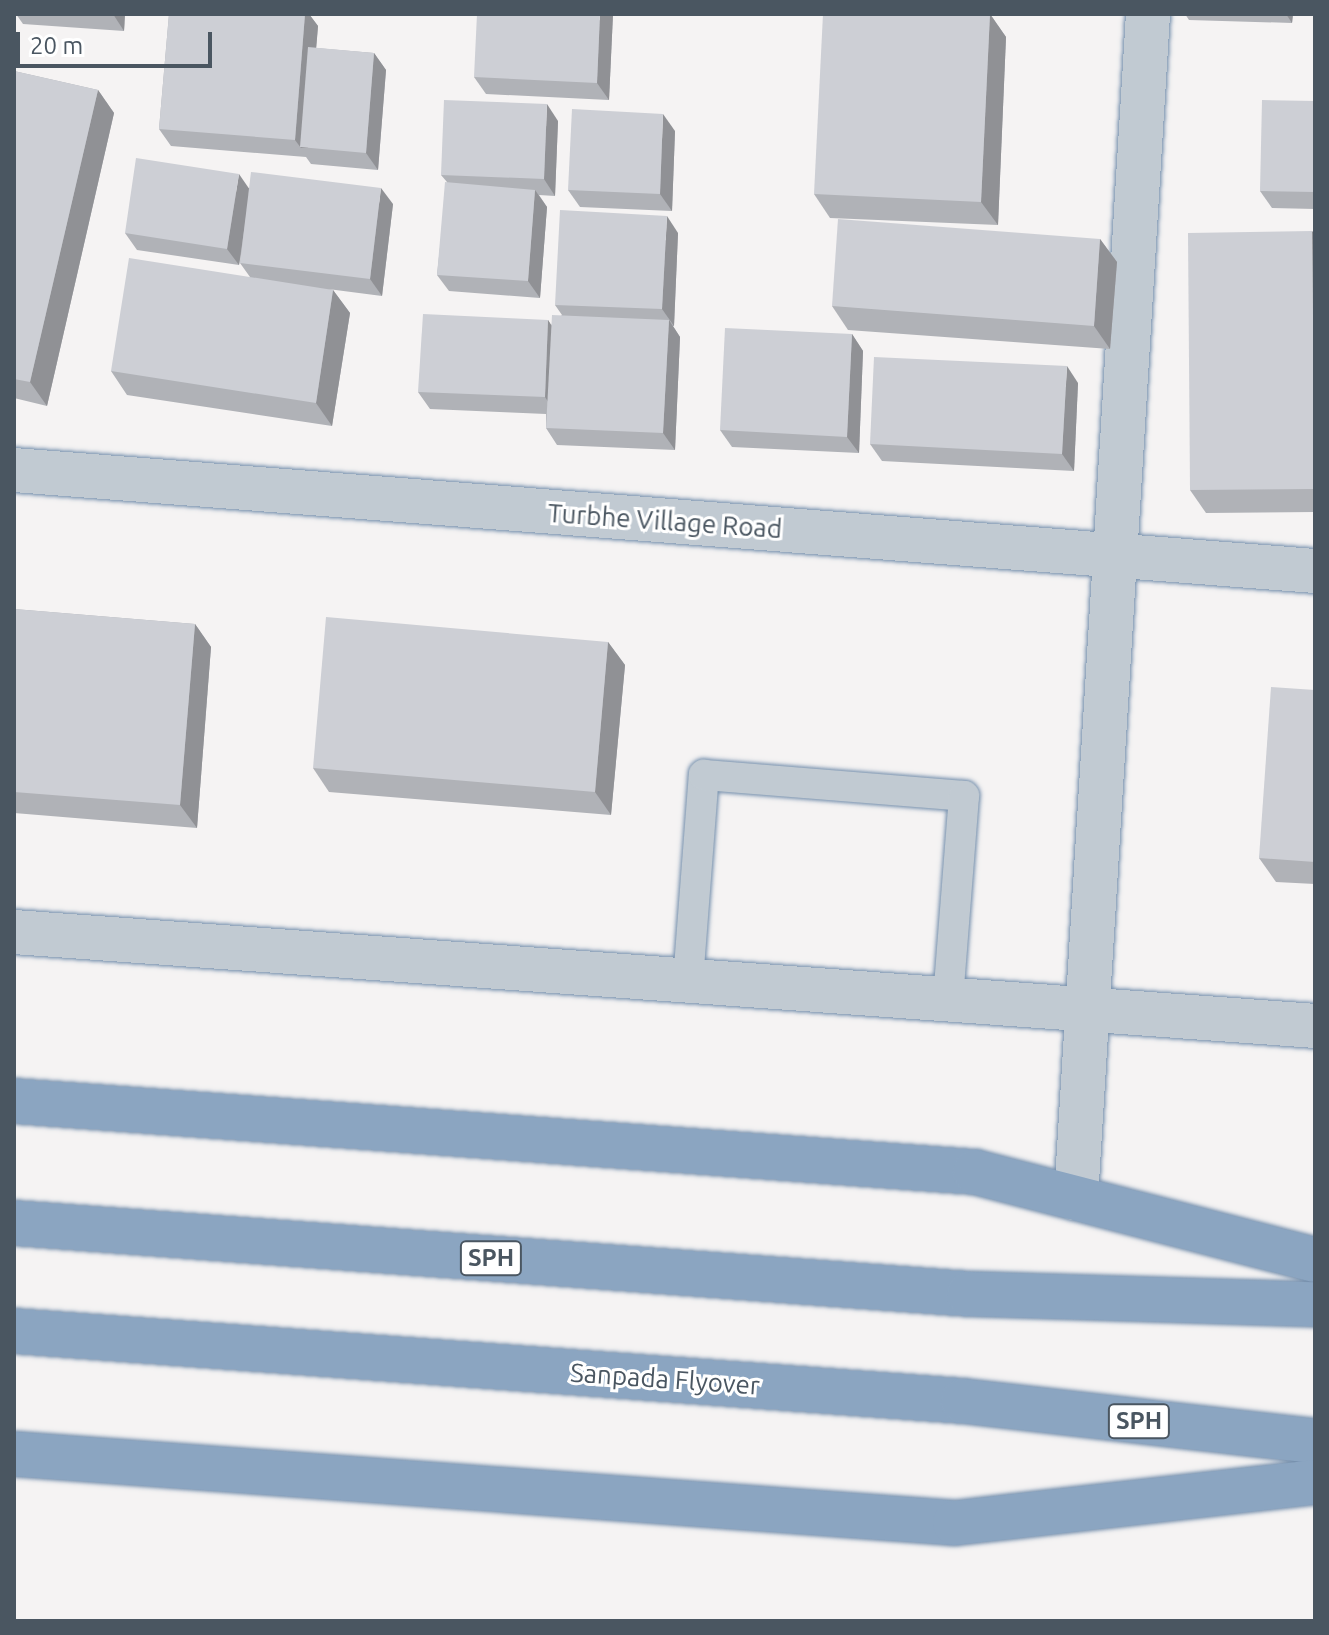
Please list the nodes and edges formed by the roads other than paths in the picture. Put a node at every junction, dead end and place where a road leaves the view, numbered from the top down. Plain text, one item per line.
1 (1148, 14) edge
2 (14, 470) edge
3 (1116, 556) junction
4 (1315, 571) edge
5 (14, 932) edge
6 (688, 981) junction
7 (948, 1000) junction
8 (1088, 1010) junction
9 (1315, 1026) edge
10 (14, 1101) edge
11 (1076, 1198) junction
12 (14, 1223) edge
13 (1315, 1260) edge
14 (1315, 1304) edge
15 (14, 1331) edge
16 (1315, 1441) edge
17 (14, 1454) edge
18 (1315, 1482) edge

1 - 3 street
2 - 3 street, Turbhe Village Road
3 - 4 street, Turbhe Village Road
3 - 8 street
5 - 6 street
6 - 7 street
6 - 7 lane
7 - 8 street
8 - 9 street
8 - 11 street
10 - 11 highway
11 - 13 highway
12 - 14 highway, SPH
15 - 16 highway, Sanpada Flyover / SPH
17 - 18 highway

